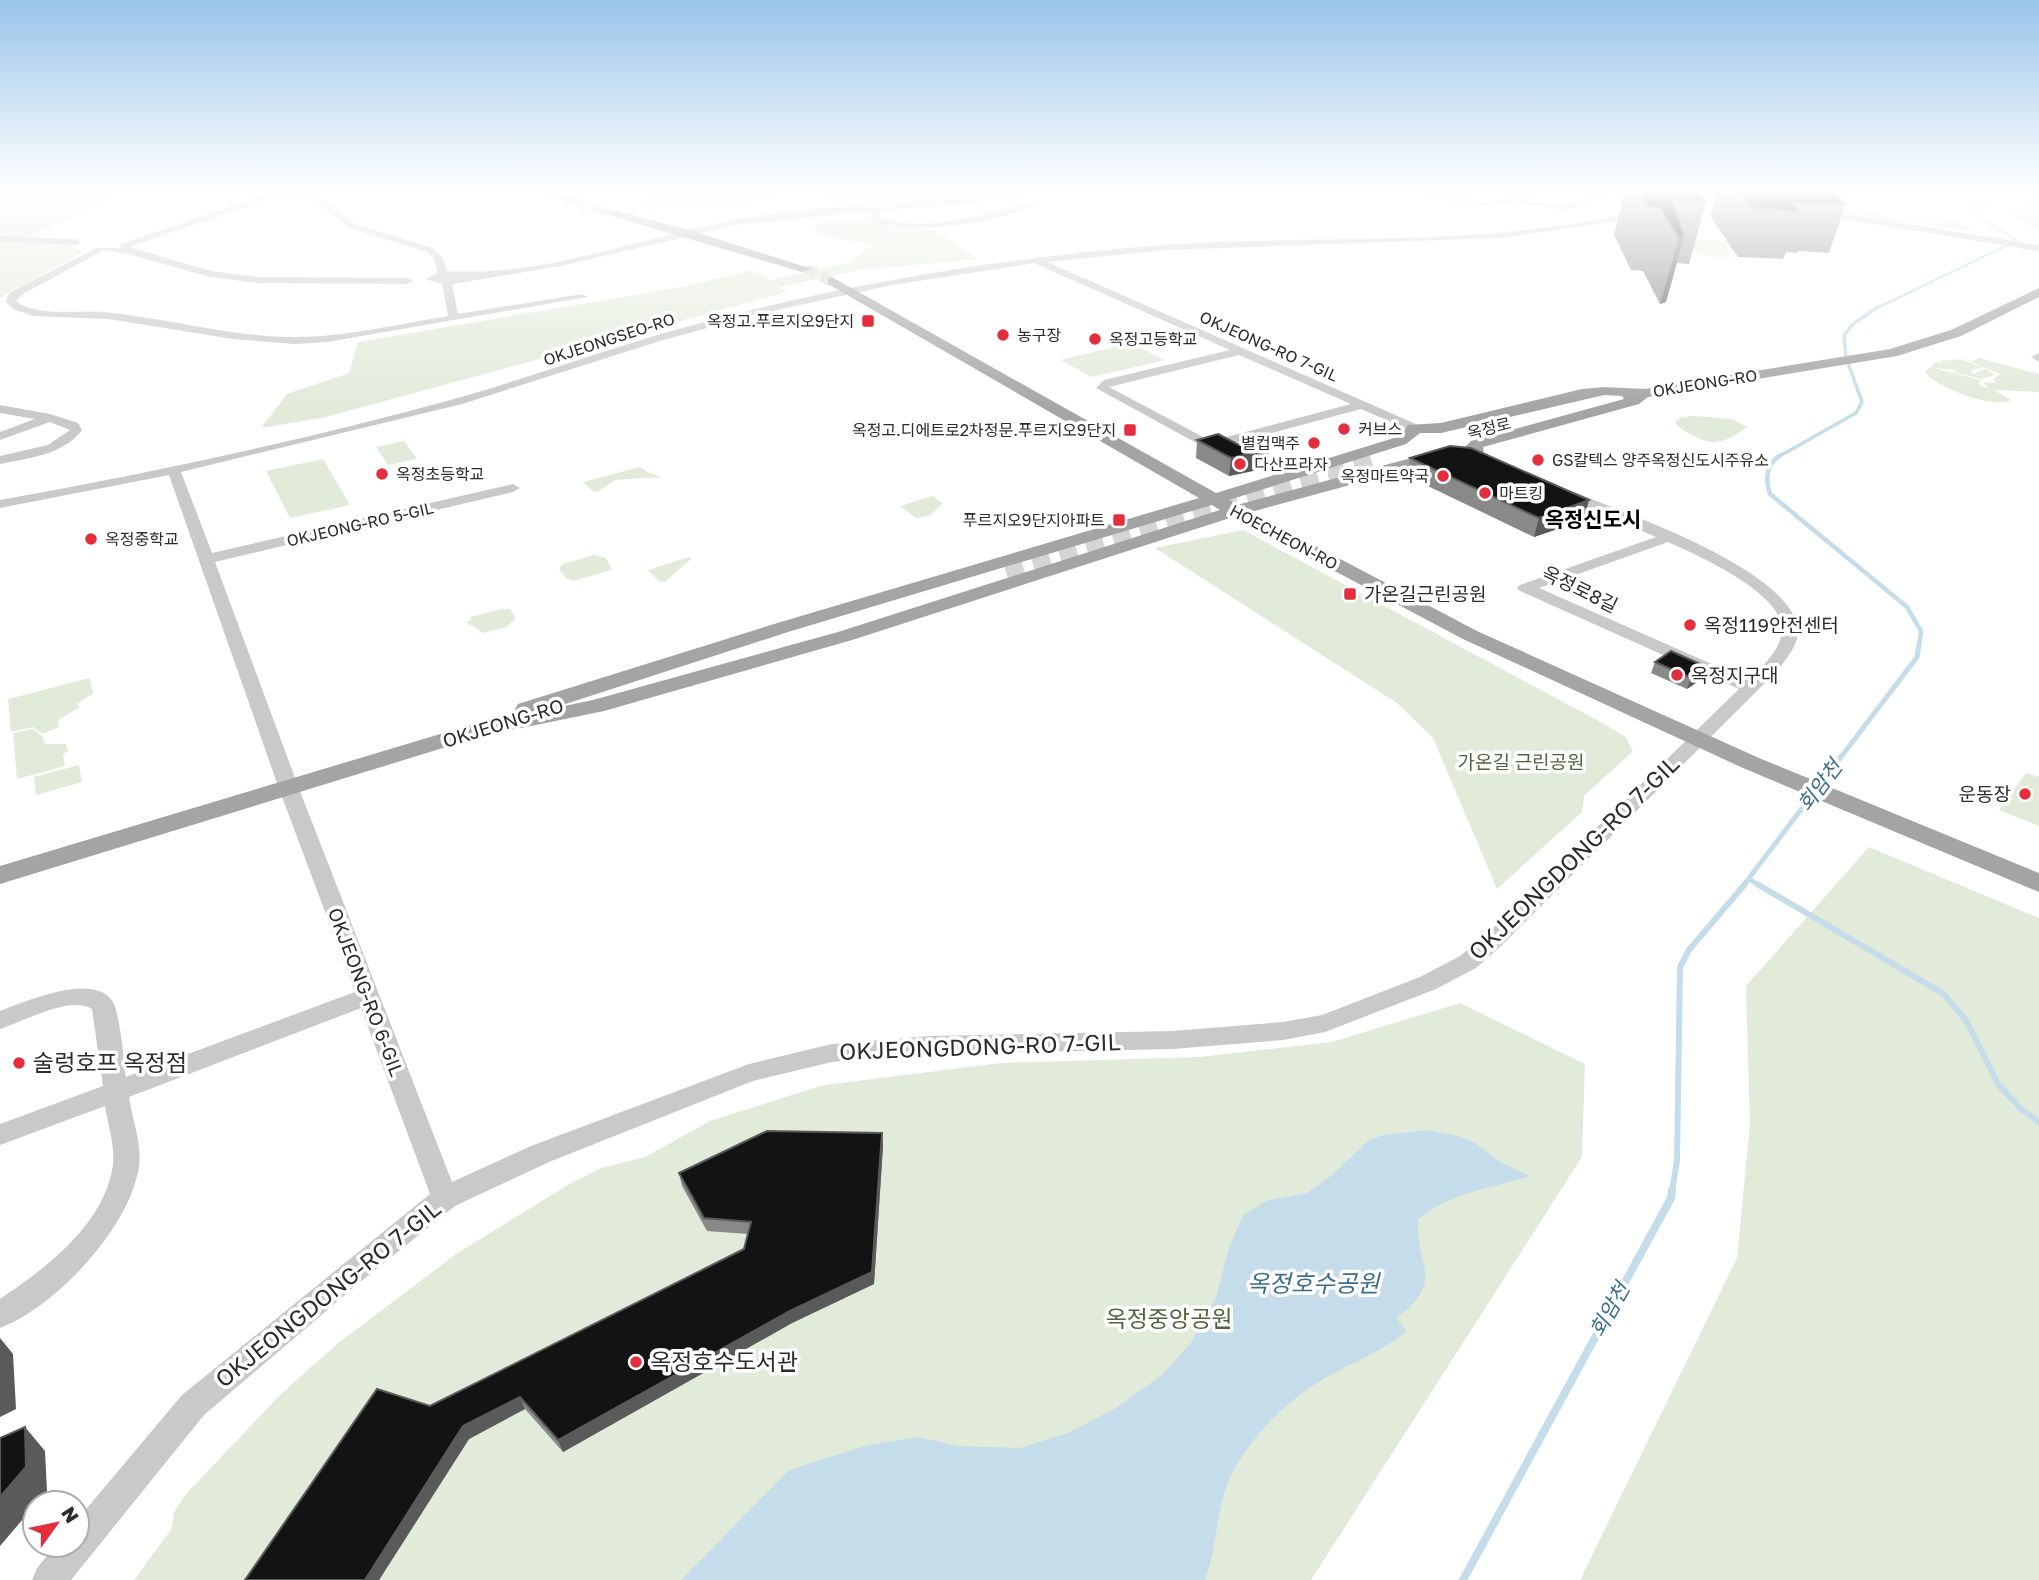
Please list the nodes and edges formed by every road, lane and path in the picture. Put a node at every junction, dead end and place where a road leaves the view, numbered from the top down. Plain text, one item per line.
1 (69, 265) edge
2 (175, 265) edge
3 (440, 265) edge
4 (549, 265) edge
5 (792, 265) edge
6 (997, 265) edge
7 (1045, 265) edge
8 (806, 269) tunnel mouth
9 (445, 278) junction
10 (832, 281) tunnel mouth
11 (847, 290) junction
12 (2039, 292) edge
13 (582, 297) dead end
14 (453, 317) junction
15 (1241, 351) junction
16 (1644, 393) junction
17 (1362, 405) junction
18 (0, 409) edge
19 (50, 418) junction
20 (1414, 428) junction
21 (1441, 428) junction
22 (0, 436) edge
23 (1400, 441) junction
24 (1374, 458) tunnel mouth
25 (0, 460) edge
26 (1334, 461) junction
27 (174, 470) junction
28 (1366, 476) junction
29 (1547, 486) edge
30 (513, 488) dead end
31 (1213, 498) junction
32 (0, 504) edge
33 (1235, 511) junction
34 (1666, 538) junction
35 (1043, 549) junction
36 (206, 559) junction
37 (1068, 564) junction
38 (1006, 572) tunnel mouth
39 (1750, 687) junction
40 (479, 730) junction
41 (1697, 739) junction
42 (288, 786) junction
43 (0, 875) edge
44 (2039, 883) edge
45 (367, 997) junction
46 (0, 1020) edge
47 (116, 1091) junction
48 (0, 1135) edge
49 (445, 1198) junction
50 (0, 1315) edge
51 (49, 1580) edge

1 - 14 street
2 - 9 street
3 - 9 street
4 - 9 street
5 - 8 main road
6 - 11 street, OKJEONGSEO-RO
7 - 15 street, OKJEONG-RO 7-GIL
9 - 14 street
10 - 11 main road, HOECHEON-RO
11 - 27 street, OKJEONGSEO-RO
11 - 31 main road, HOECHEON-RO
12 - 16 main road, OKJEONG-RO
13 - 14 street
15 - 17 street, OKJEONG-RO 7-GIL
15 - 17 street
16 - 21 main road
16 - 24 main road, OKJEONG-RO
16 - 28 main road
17 - 20 street, OKJEONG-RO 7-GIL
18 - 19 street
19 - 22 street
19 - 25 street
20 - 21 main road
20 - 23 main road
21 - 23 main road
23 - 26 main road
26 - 28 main road
26 - 31 main road
27 - 32 street, OKJEONGSEO-RO
27 - 36 street
28 - 33 main road
29 - 34 street, OKJEONGDONG-RO 7-GIL
30 - 36 street, OKJEONG-RO 5-GIL
31 - 33 main road, HOECHEON-RO
31 - 35 main road
33 - 37 main road
33 - 41 main road, HOECHEON-RO
34 - 39 street, OKJEONGDONG-RO 7-GIL
34 - 39 street, 옥정로8길
35 - 37 main road
35 - 40 main road
36 - 42 street
37 - 40 main road
38 - 40 main road, OKJEONG-RO
39 - 41 street, OKJEONGDONG-RO 7-GIL
40 - 42 main road, OKJEONG-RO
41 - 44 main road, HOECHEON-RO
41 - 49 street, OKJEONGDONG-RO 7-GIL
42 - 43 main road, OKJEONG-RO
42 - 45 street, OKJEONG-RO 6-GIL
45 - 47 street
45 - 49 street, OKJEONG-RO 6-GIL
46 - 47 street
47 - 48 street
47 - 50 street
49 - 51 street, OKJEONGDONG-RO 7-GIL

